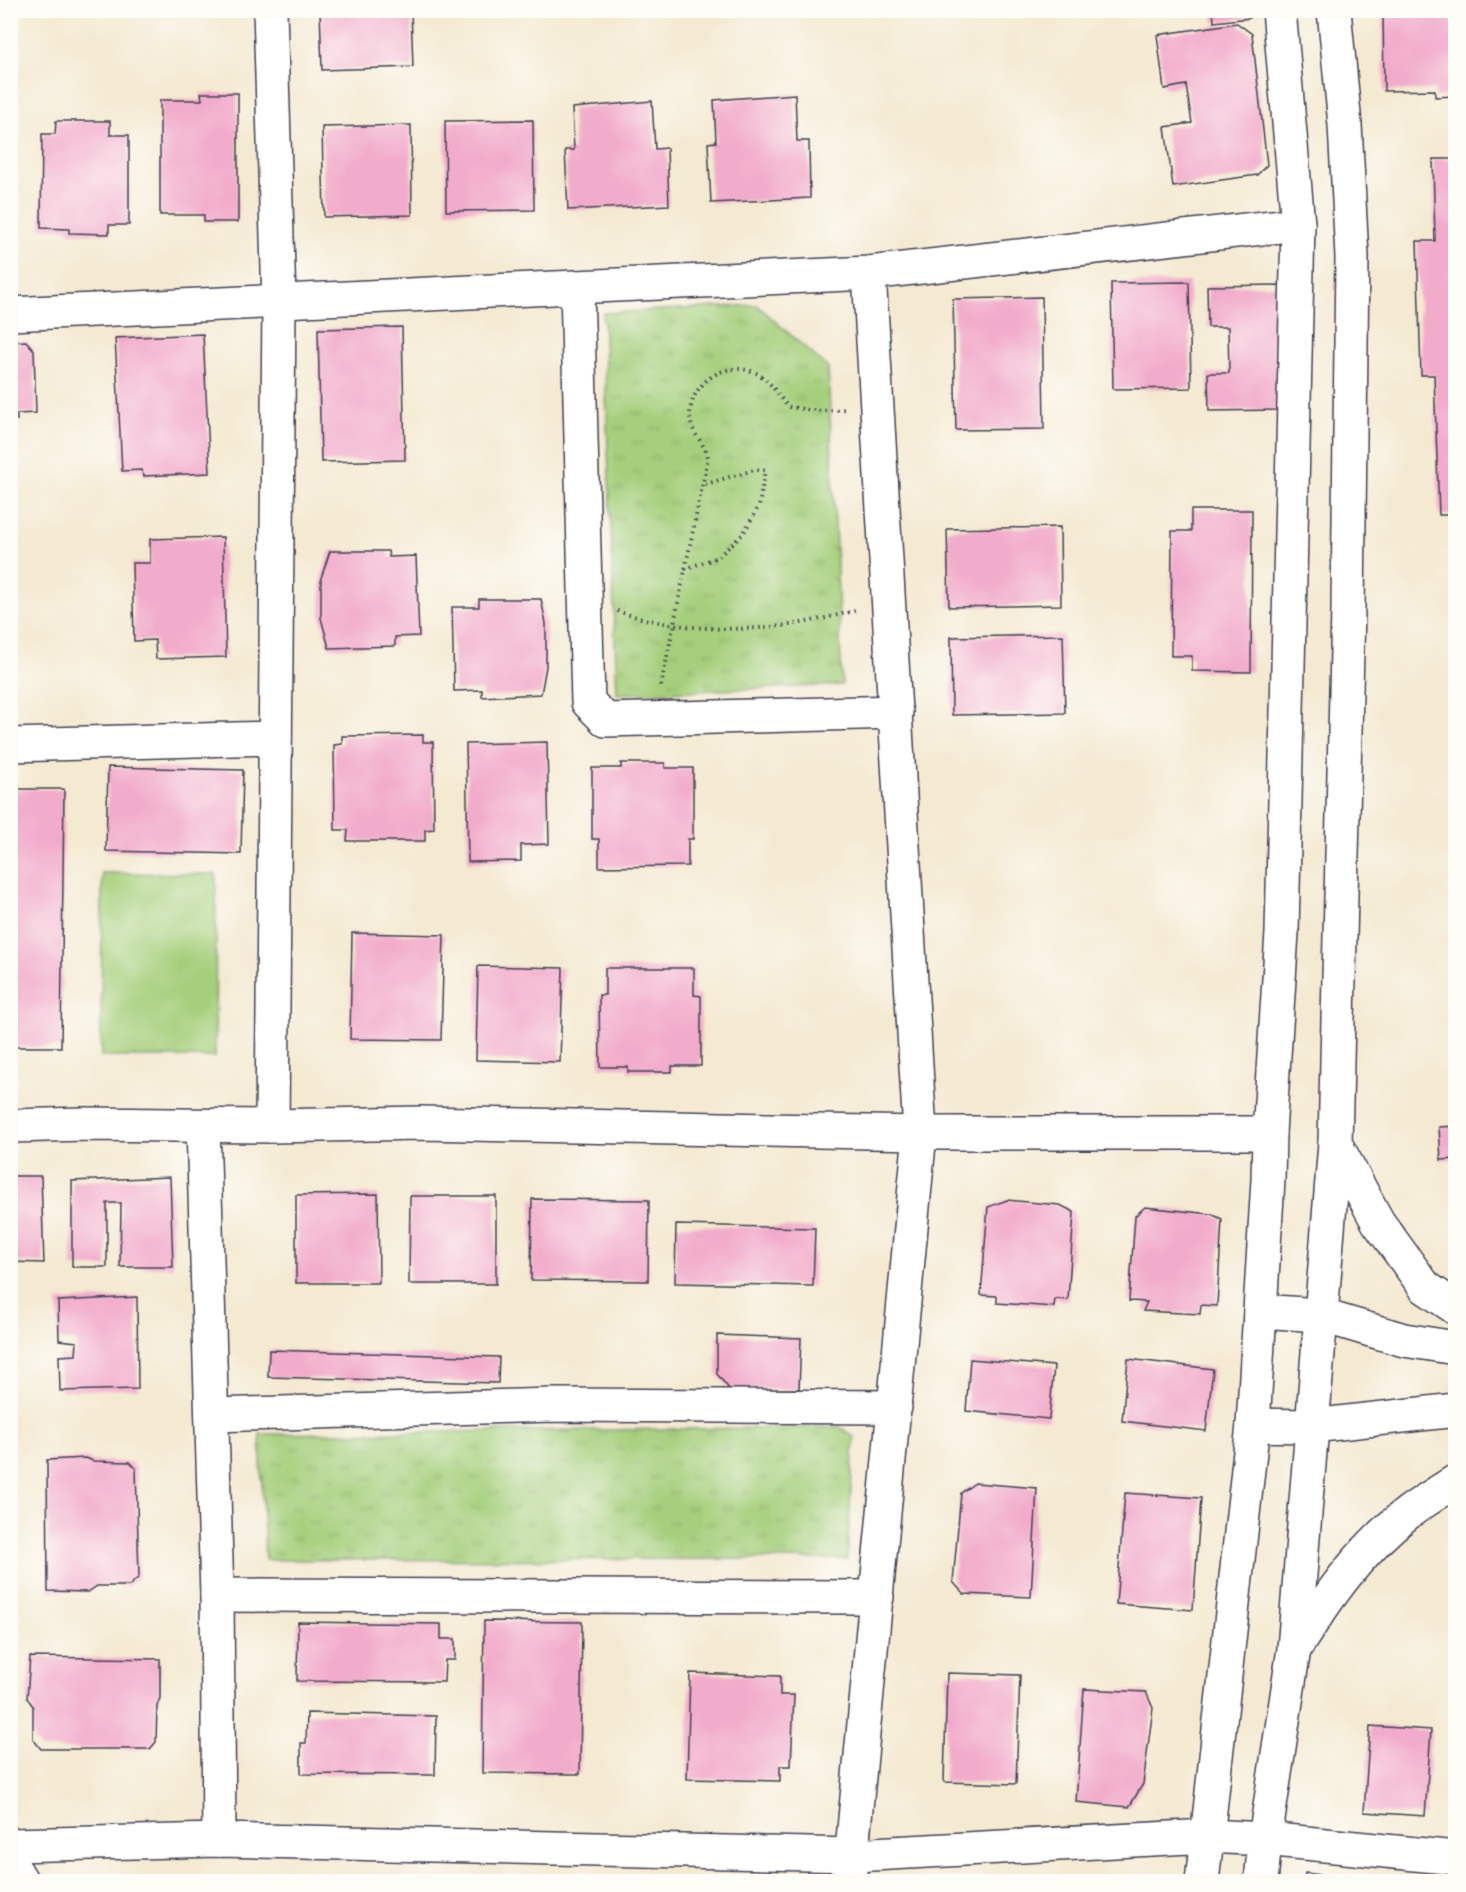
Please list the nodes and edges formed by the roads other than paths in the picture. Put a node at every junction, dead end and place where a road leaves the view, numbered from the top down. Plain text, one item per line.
1 (270, 10) edge
2 (1279, 10) edge
3 (1334, 10) edge
4 (1298, 224) junction
5 (869, 273) junction
6 (577, 287) junction
7 (279, 301) junction
8 (10, 314) edge
9 (896, 712) junction
10 (275, 738) junction
11 (10, 745) edge
12 (10, 1126) edge
13 (203, 1126) junction
14 (272, 1126) junction
15 (921, 1133) junction
16 (1269, 1133) junction
17 (1335, 1143) junction
18 (1455, 1308) edge
19 (1260, 1311) junction
20 (1320, 1315) junction
21 (1455, 1348) edge
22 (895, 1407) junction
23 (1455, 1410) edge
24 (212, 1415) junction
25 (1253, 1425) junction
26 (1312, 1426) junction
27 (1455, 1481) edge
28 (217, 1595) junction
29 (877, 1597) junction
30 (1294, 1649) junction
31 (1208, 1836) junction
32 (1265, 1839) junction
33 (219, 1840) junction
34 (10, 1845) edge
35 (1455, 1858) edge
36 (10, 1862) edge
37 (851, 1868) edge
38 (22, 1881) edge
39 (1202, 1881) edge
40 (1261, 1881) edge

1 - 7 street
2 - 4 street
3 - 17 street
4 - 5 street
4 - 16 street
5 - 6 street
5 - 9 street
6 - 7 street
6 - 9 street
7 - 8 street
7 - 10 street
9 - 15 street
10 - 11 street
10 - 14 street
12 - 13 street
13 - 14 street
13 - 24 street
14 - 15 street
15 - 16 street
15 - 22 street
16 - 19 street
17 - 18 street
17 - 20 street
19 - 20 street
19 - 25 street
20 - 21 street
20 - 26 street
22 - 24 street
22 - 29 street
23 - 26 street
24 - 28 street
25 - 26 street
25 - 31 street
26 - 30 street
27 - 30 street
28 - 29 street
28 - 33 street
29 - 37 street
30 - 32 street
31 - 32 street
31 - 37 street
31 - 39 street
32 - 35 street
32 - 40 street
33 - 34 street
33 - 37 street
36 - 38 street

